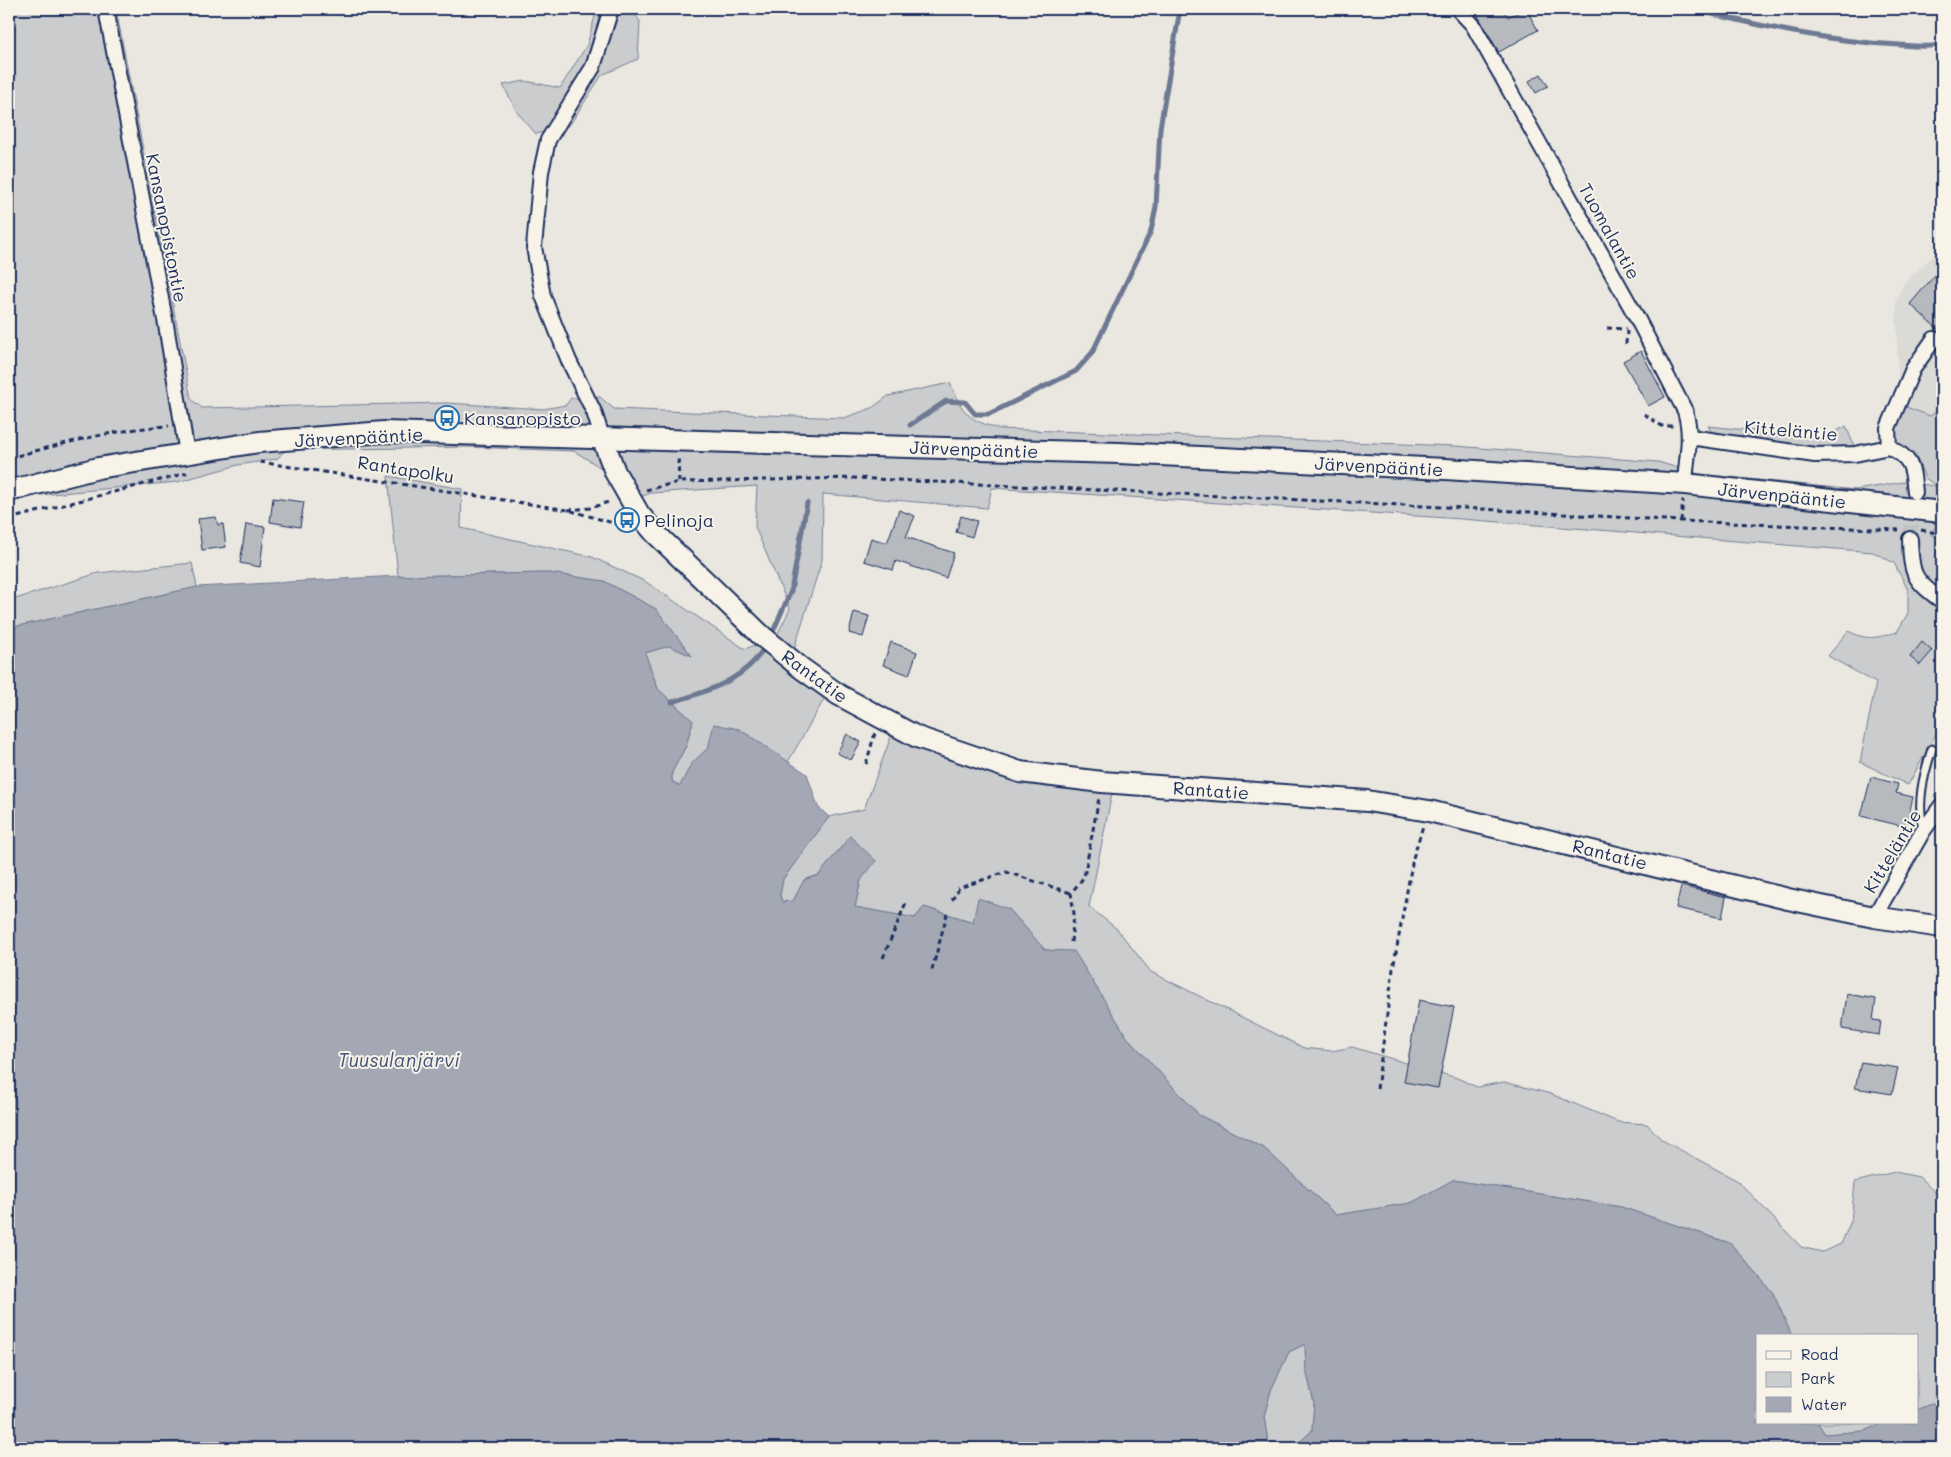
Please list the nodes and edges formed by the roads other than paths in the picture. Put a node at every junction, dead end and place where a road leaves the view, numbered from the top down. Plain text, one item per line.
1 (106, 9) edge
2 (611, 9) edge
3 (1458, 9) edge
4 (1934, 339) dead end
5 (1690, 432) junction
6 (602, 437) junction
7 (1889, 447) junction
8 (188, 464) junction
9 (1685, 484) junction
10 (9, 491) edge
11 (1915, 492) tunnel mouth
12 (1942, 512) edge
13 (1911, 533) tunnel mouth
14 (1942, 602) edge
15 (1932, 749) dead end
16 (1942, 805) edge
17 (1923, 830) junction
18 (1874, 918) junction
19 (1942, 927) edge

1 - 8 street, Kansanopistontie
2 - 6 street
3 - 5 street, Tuomalantie
4 - 7 street
5 - 7 street, Kitteläntie
5 - 9 street, Tuomalantie
6 - 8 main road, Järvenpääntie
6 - 9 main road, Järvenpääntie
6 - 18 main road, Rantatie
7 - 11 street
8 - 10 main road, Järvenpääntie
9 - 12 main road, Järvenpääntie
13 - 14 street
15 - 17 lane
16 - 17 street, Kitteläntie
17 - 18 street, Kitteläntie
18 - 19 main road, Rantatie

